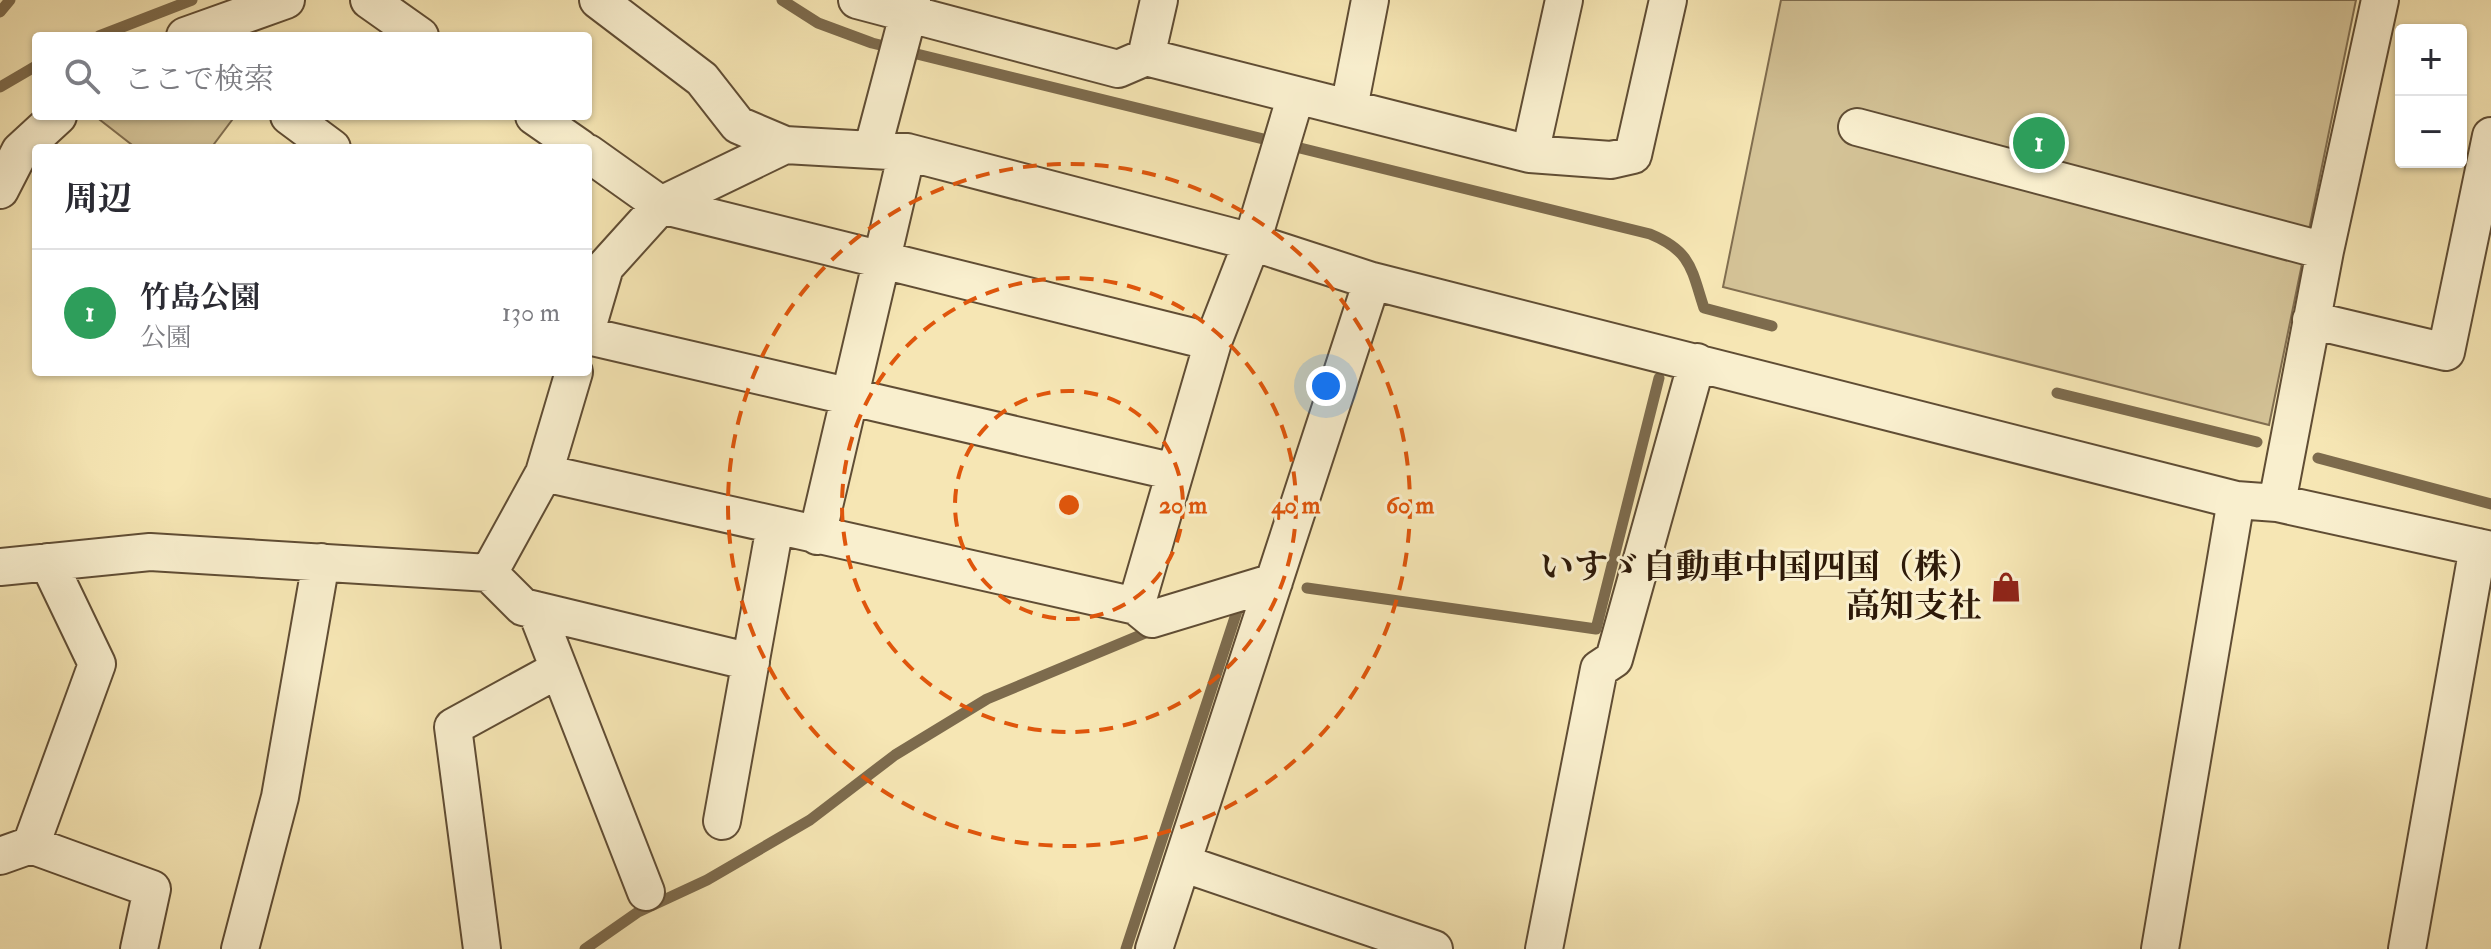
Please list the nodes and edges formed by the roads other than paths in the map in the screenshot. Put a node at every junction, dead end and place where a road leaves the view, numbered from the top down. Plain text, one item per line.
1 (286, 0) edge
2 (369, 0) edge
3 (598, 0) edge
4 (857, 0) edge
5 (1159, 0) edge
6 (1370, 0) edge
7 (1564, 0) edge
8 (1668, 0) edge
9 (2380, 0) edge
10 (909, 11) edge
11 (196, 32) edge
12 (414, 32) edge
13 (1146, 57) junction
14 (1293, 105) junction
15 (1349, 108) junction
16 (54, 120) edge
17 (294, 120) edge
18 (540, 120) edge
19 (1857, 127) dead end
20 (2491, 136) edge
21 (327, 144) edge
22 (574, 144) edge
23 (785, 145) junction
24 (890, 150) junction
25 (1530, 154) junction
26 (592, 156) edge
27 (0, 190) edge
28 (661, 205) junction
29 (1252, 242) junction
30 (2325, 251) junction
31 (882, 259) junction
32 (1372, 281) junction
33 (592, 311) edge
34 (2311, 320) junction
35 (592, 337) edge
36 (1213, 342) junction
37 (1697, 362) junction
38 (573, 376) edge
39 (849, 397) junction
40 (1175, 472) junction
41 (544, 473) junction
42 (2236, 500) junction
43 (2277, 503) junction
44 (775, 526) junction
45 (817, 536) junction
46 (2485, 549) edge
47 (48, 562) junction
48 (321, 562) junction
49 (0, 567) edge
50 (489, 573) junction
51 (1274, 582) junction
52 (1136, 606) junction
53 (536, 610) junction
54 (751, 662) junction
55 (559, 669) junction
56 (722, 821) dead end
57 (16, 850) edge
58 (1182, 863) junction
59 (646, 892) dead end
60 (139, 949) edge
61 (240, 949) edge
62 (482, 949) edge
63 (1154, 949) edge
64 (1434, 949) edge
65 (1544, 949) edge
66 (2160, 949) edge
67 (2407, 949) edge

1 - 11 street
2 - 12 street
3 - 23 street
4 - 10 street
5 - 13 street
6 - 15 street
7 - 25 street
8 - 25 street
9 - 30 street
10 - 13 street
10 - 24 street
13 - 14 street
14 - 15 street
14 - 29 street
15 - 25 street
16 - 27 street
17 - 21 street
18 - 22 street
19 - 30 street
20 - 34 street
23 - 24 street
23 - 28 street
24 - 29 street
24 - 31 street
26 - 28 street
28 - 31 street
28 - 33 street
29 - 32 street
29 - 36 street
30 - 34 street
31 - 36 street
31 - 39 street
32 - 37 street
32 - 51 street
34 - 43 street
35 - 39 street
36 - 40 street
37 - 42 street
37 - 65 street
38 - 41 street
39 - 40 street
39 - 45 street
40 - 52 street
41 - 44 street
41 - 50 street
42 - 43 street
42 - 66 street
43 - 46 street
44 - 45 street
44 - 54 street
45 - 52 street
46 - 67 street
47 - 48 street
47 - 49 street
47 - 57 street
48 - 50 street
48 - 61 street
50 - 53 street
51 - 52 street
51 - 58 street
53 - 54 street
53 - 55 street
54 - 56 street
55 - 59 street
55 - 62 street
57 - 60 street
58 - 63 street
58 - 64 street

